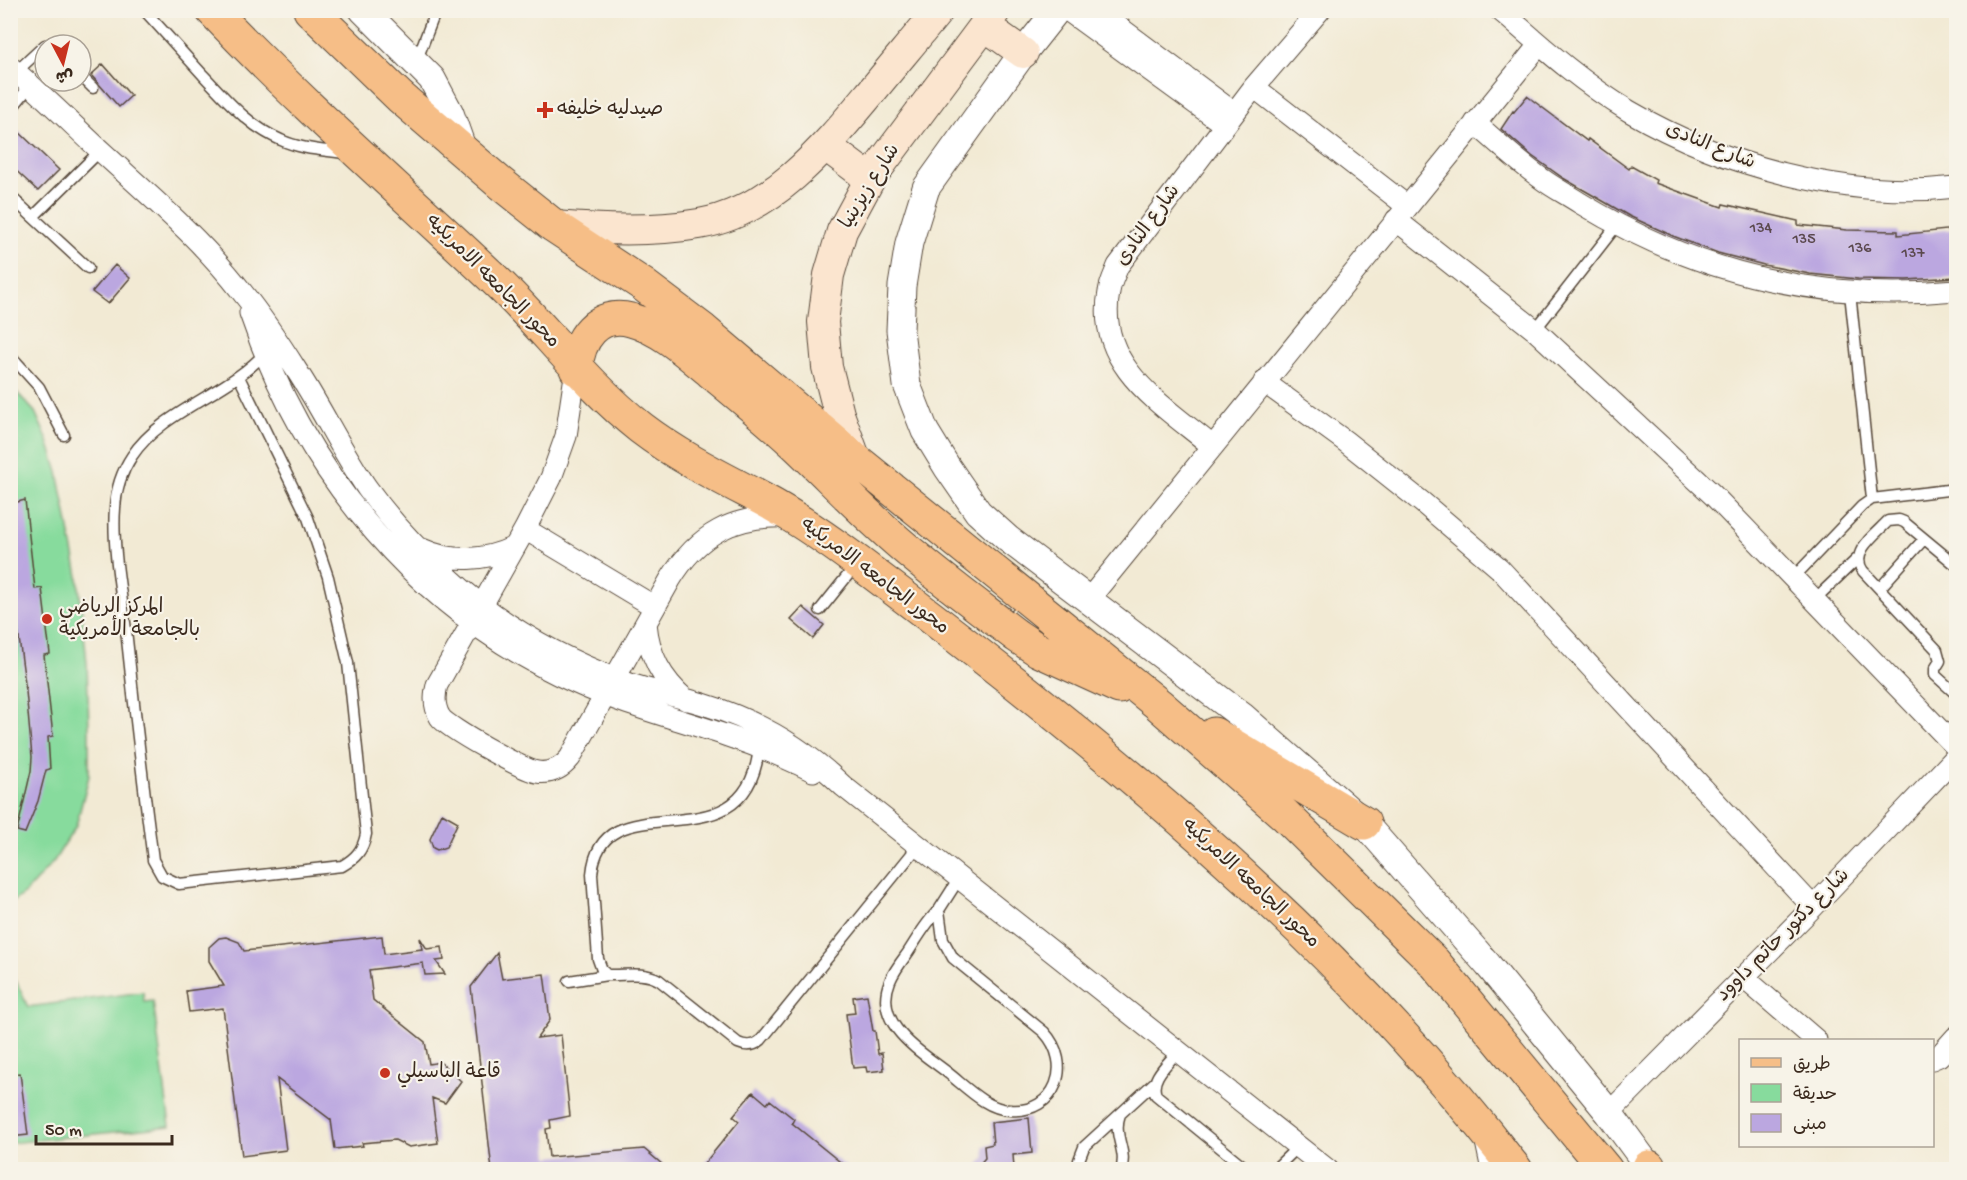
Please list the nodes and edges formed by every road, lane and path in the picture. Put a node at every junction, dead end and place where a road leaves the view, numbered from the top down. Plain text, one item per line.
1 (144, 10) edge
2 (212, 10) edge
3 (310, 10) edge
4 (363, 10) edge
5 (436, 10) edge
6 (939, 10) edge
7 (1057, 10) edge
8 (1067, 10) edge
9 (1096, 10) edge
10 (1320, 10) edge
11 (1500, 10) edge
12 (990, 18) edge
13 (1539, 45) junction
14 (1023, 53) junction
15 (33, 57) edge
16 (416, 62) junction
17 (19, 75) edge
18 (1254, 87) junction
19 (10, 110) edge
20 (1229, 119) junction
21 (1475, 123) junction
22 (826, 146) junction
23 (100, 150) junction
24 (464, 153) junction
25 (358, 154) junction
26 (870, 179) junction
27 (1956, 187) edge
28 (10, 196) edge
29 (1401, 213) junction
30 (33, 217) junction
31 (1617, 225) junction
32 (554, 226) junction
33 (88, 268) dead end
34 (1956, 290) edge
35 (1850, 293) junction
36 (1534, 330) junction
37 (270, 347) junction
38 (10, 355) edge
39 (576, 369) junction
40 (239, 377) junction
41 (1264, 382) junction
42 (64, 435) dead end
43 (1212, 446) junction
44 (856, 460) junction
45 (1956, 489) edge
46 (1872, 499) junction
47 (793, 517) junction
48 (520, 538) junction
49 (1924, 538) junction
50 (417, 546) junction
51 (1858, 558) junction
52 (858, 562) junction
53 (1956, 565) edge
54 (1793, 578) junction
55 (1880, 588) junction
56 (1089, 599) junction
57 (1814, 600) junction
58 (820, 610) dead end
59 (476, 613) junction
60 (651, 615) junction
61 (610, 687) junction
62 (1956, 693) edge
63 (686, 700) junction
64 (1158, 704) junction
65 (759, 747) junction
66 (1956, 747) edge
67 (1956, 757) edge
68 (843, 786) junction
69 (1364, 823) junction
70 (920, 845) junction
71 (960, 877) junction
72 (1813, 907) junction
73 (939, 910) junction
74 (607, 975) junction
75 (1743, 977) junction
76 (569, 981) dead end
77 (1956, 1036) edge
78 (1814, 1039) edge
79 (1178, 1051) junction
80 (1934, 1058) edge
81 (1154, 1083) junction
82 (1609, 1113) junction
83 (1120, 1114) junction
84 (1484, 1127) junction
85 (1300, 1146) junction
86 (1597, 1165) edge
87 (1650, 1169) edge
88 (1080, 1170) edge
89 (1121, 1170) edge
90 (1248, 1170) edge
91 (1274, 1170) edge
92 (1328, 1170) edge
93 (1492, 1170) edge
94 (1516, 1170) edge

1 - 25 lane
2 - 25 main road, محور الجامعه الامريكيه
3 - 24 main road
4 - 16 street
5 - 16 lane
6 - 22 main road
7 - 14 street
8 - 20 street
9 - 20 street
10 - 18 street, شارع النادى
11 - 13 street, شارع النادى
12 - 14 main road
12 - 26 main road, شارع زيزينيا
13 - 21 street
13 - 27 street, شارع النادى
14 - 56 street
15 - 17 lane
16 - 24 street
17 - 19 lane
17 - 23 street
18 - 20 street, شارع النادى
18 - 29 street
20 - 43 street, شارع النادى
21 - 29 street
21 - 31 street
22 - 26 main road
22 - 32 main road
23 - 30 lane
23 - 37 street
24 - 32 main road
25 - 39 main road, محور الجامعه الامريكيه
26 - 44 main road, شارع زيزينيا
28 - 30 lane
29 - 36 street
29 - 41 street
30 - 33 lane
31 - 35 street
31 - 36 lane
32 - 44 main road
34 - 35 street
35 - 46 lane
36 - 54 street
37 - 40 lane
37 - 50 street
37 - 59 street
38 - 42 lane
39 - 47 main road, محور الجامعه الامريكيه
39 - 48 street
39 - 64 main road
40 - 40 lane
41 - 43 street
41 - 72 street
43 - 56 street
44 - 64 main road
45 - 46 lane
46 - 54 lane
47 - 52 main road, محور الجامعه الامريكيه
47 - 60 street
48 - 50 street
48 - 59 street
48 - 60 street
49 - 51 lane
49 - 53 lane
49 - 55 lane
50 - 59 street
51 - 55 lane
51 - 57 lane
52 - 58 lane
52 - 84 main road, محور الجامعه الامريكيه
54 - 57 street
55 - 62 lane
56 - 69 street
57 - 66 street
59 - 61 street
59 - 61 street
60 - 61 street
60 - 63 street
61 - 63 street
61 - 65 street
63 - 68 street
64 - 69 main road
64 - 86 main road
65 - 68 street
65 - 74 lane
67 - 72 street, شارع دكتور حاتم داوود
68 - 70 street
69 - 82 street
70 - 71 street
70 - 74 lane
71 - 73 lane
71 - 79 street
72 - 75 street, شارع دكتور حاتم داوود
73 - 73 lane
74 - 76 lane
75 - 78 street
75 - 82 street, شارع دكتور حاتم داوود
77 - 80 street
79 - 81 lane
79 - 85 street
81 - 83 lane
81 - 90 lane
82 - 87 street
83 - 88 lane
83 - 89 lane
84 - 93 street
84 - 94 main road, محور الجامعه الامريكيه
85 - 91 lane
85 - 92 street

